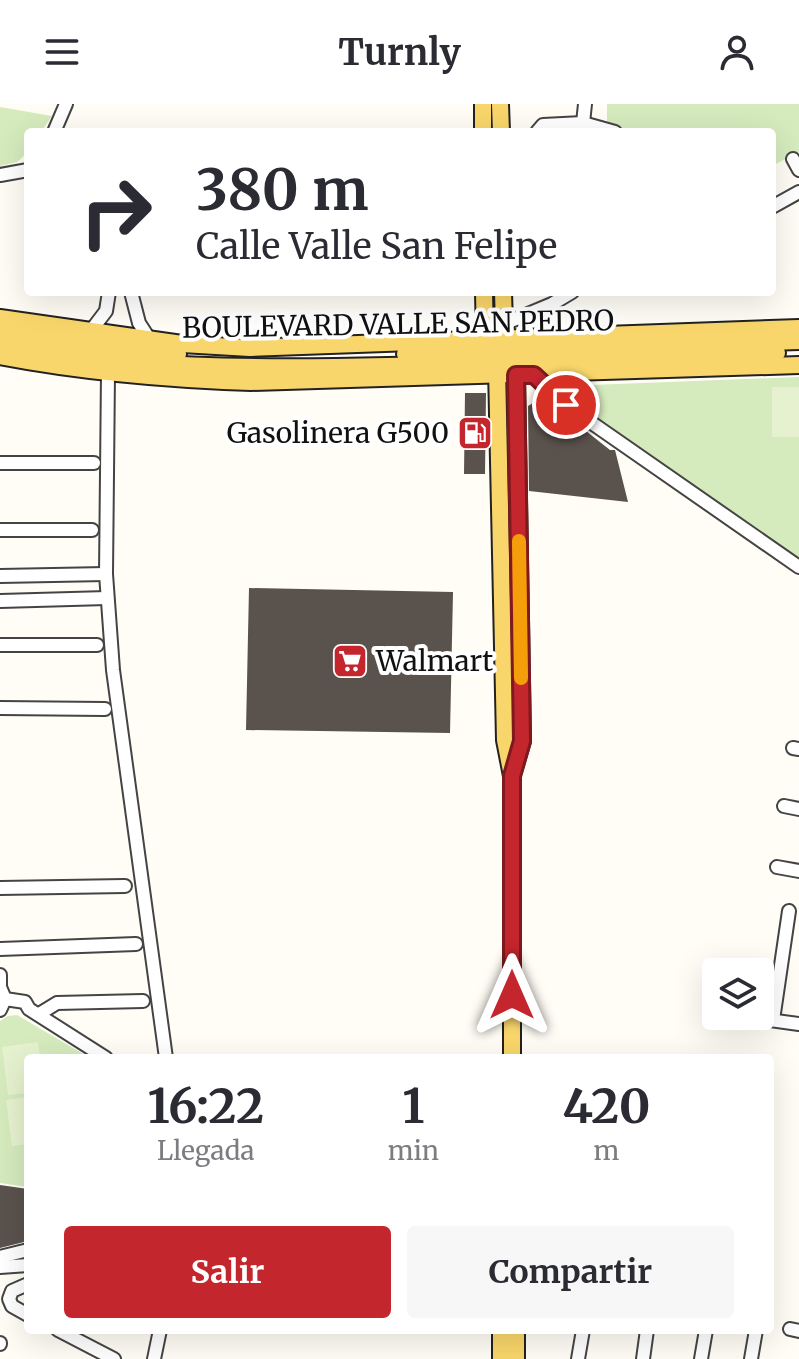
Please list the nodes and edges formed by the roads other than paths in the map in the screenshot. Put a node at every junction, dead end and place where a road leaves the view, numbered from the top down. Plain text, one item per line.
1 (66, 104) edge
2 (483, 104) edge
3 (500, 104) edge
4 (585, 104) edge
5 (583, 123) junction
6 (56, 128) edge
7 (483, 128) edge
8 (501, 128) edge
9 (540, 128) edge
10 (601, 128) edge
11 (24, 171) edge
12 (0, 175) edge
13 (799, 192) edge
14 (776, 205) edge
15 (108, 296) edge
16 (132, 296) edge
17 (485, 296) edge
18 (504, 296) edge
19 (565, 296) edge
20 (0, 318) edge
21 (799, 328) edge
22 (0, 331) edge
23 (90, 332) junction
24 (150, 340) junction
25 (799, 341) edge
26 (0, 344) edge
27 (711, 349) junction
28 (511, 350) junction
29 (799, 352) edge
30 (0, 356) edge
31 (493, 358) junction
32 (799, 365) edge
33 (108, 373) junction
34 (534, 375) junction
35 (0, 463) edge
36 (94, 463) dead end
37 (0, 530) edge
38 (92, 530) dead end
39 (799, 567) edge
40 (106, 574) junction
41 (0, 576) edge
42 (107, 598) junction
43 (0, 601) edge
44 (0, 645) edge
45 (97, 645) dead end
46 (0, 708) edge
47 (105, 709) dead end
48 (512, 776) junction
49 (784, 806) dead end
50 (799, 809) edge
51 (777, 867) dead end
52 (799, 871) edge
53 (125, 886) dead end
54 (0, 888) edge
55 (789, 911) dead end
56 (136, 944) dead end
57 (0, 949) edge
58 (0, 975) edge
59 (2, 1000) edge
60 (143, 1001) dead end
61 (34, 1012) junction
62 (774, 1013) edge
63 (774, 1020) edge
64 (799, 1024) edge
65 (100, 1054) edge
66 (165, 1054) edge
67 (512, 1054) edge
68 (24, 1251) edge
69 (0, 1257) edge
70 (24, 1266) edge
71 (0, 1267) edge
72 (24, 1286) edge
73 (24, 1313) edge
74 (66, 1334) edge
75 (159, 1334) edge
76 (502, 1334) edge
77 (515, 1334) edge
78 (582, 1334) edge
79 (646, 1334) edge
80 (705, 1334) edge
81 (755, 1334) edge
82 (510, 1358) edge
83 (114, 1359) edge
84 (154, 1359) edge
85 (578, 1359) edge
86 (643, 1359) edge
87 (701, 1359) edge
88 (751, 1359) edge

1 - 6 street
2 - 7 main road
3 - 8 main road
4 - 5 street
5 - 9 street
5 - 10 street
11 - 12 street
13 - 14 street
15 - 23 street
16 - 24 street
17 - 31 main road
18 - 28 main road
19 - 28 street
20 - 23 main road, BOULEVARD VALLE SAN PEDRO
21 - 27 main road, BOULEVARD VALLE SAN PEDRO
22 - 31 main road, BOULEVARD VALLE SAN PEDRO
23 - 24 main road, BOULEVARD VALLE SAN PEDRO
24 - 31 main road, BOULEVARD VALLE SAN PEDRO
25 - 27 main road, BOULEVARD VALLE SAN PEDRO
26 - 31 main road, BOULEVARD VALLE SAN PEDRO
27 - 28 main road, BOULEVARD VALLE SAN PEDRO
27 - 28 main road, BOULEVARD VALLE SAN PEDRO
27 - 29 main road, BOULEVARD VALLE SAN PEDRO
27 - 32 main road, BOULEVARD VALLE SAN PEDRO
27 - 34 main road, BOULEVARD VALLE SAN PEDRO
28 - 31 main road, BOULEVARD VALLE SAN PEDRO
28 - 31 main road, BOULEVARD VALLE SAN PEDRO
28 - 34 main road, BOULEVARD VALLE SAN PEDRO
28 - 48 main road
30 - 33 main road, BOULEVARD VALLE SAN PEDRO
31 - 33 main road, BOULEVARD VALLE SAN PEDRO
31 - 48 main road
33 - 40 street
34 - 39 street
35 - 36 street
37 - 38 street
40 - 41 street
40 - 42 street
42 - 43 street
42 - 66 street
44 - 45 street
46 - 47 street
48 - 67 main road
49 - 50 street
51 - 52 street
53 - 54 street
55 - 62 street
56 - 57 street
58 - 59 street
59 - 61 street
60 - 61 street
61 - 65 street
63 - 64 street
68 - 69 street
70 - 71 street
72 - 73 street
74 - 83 street
75 - 84 street
76 - 82 main road
77 - 82 main road
78 - 85 street
79 - 86 street
80 - 87 street
81 - 88 street

